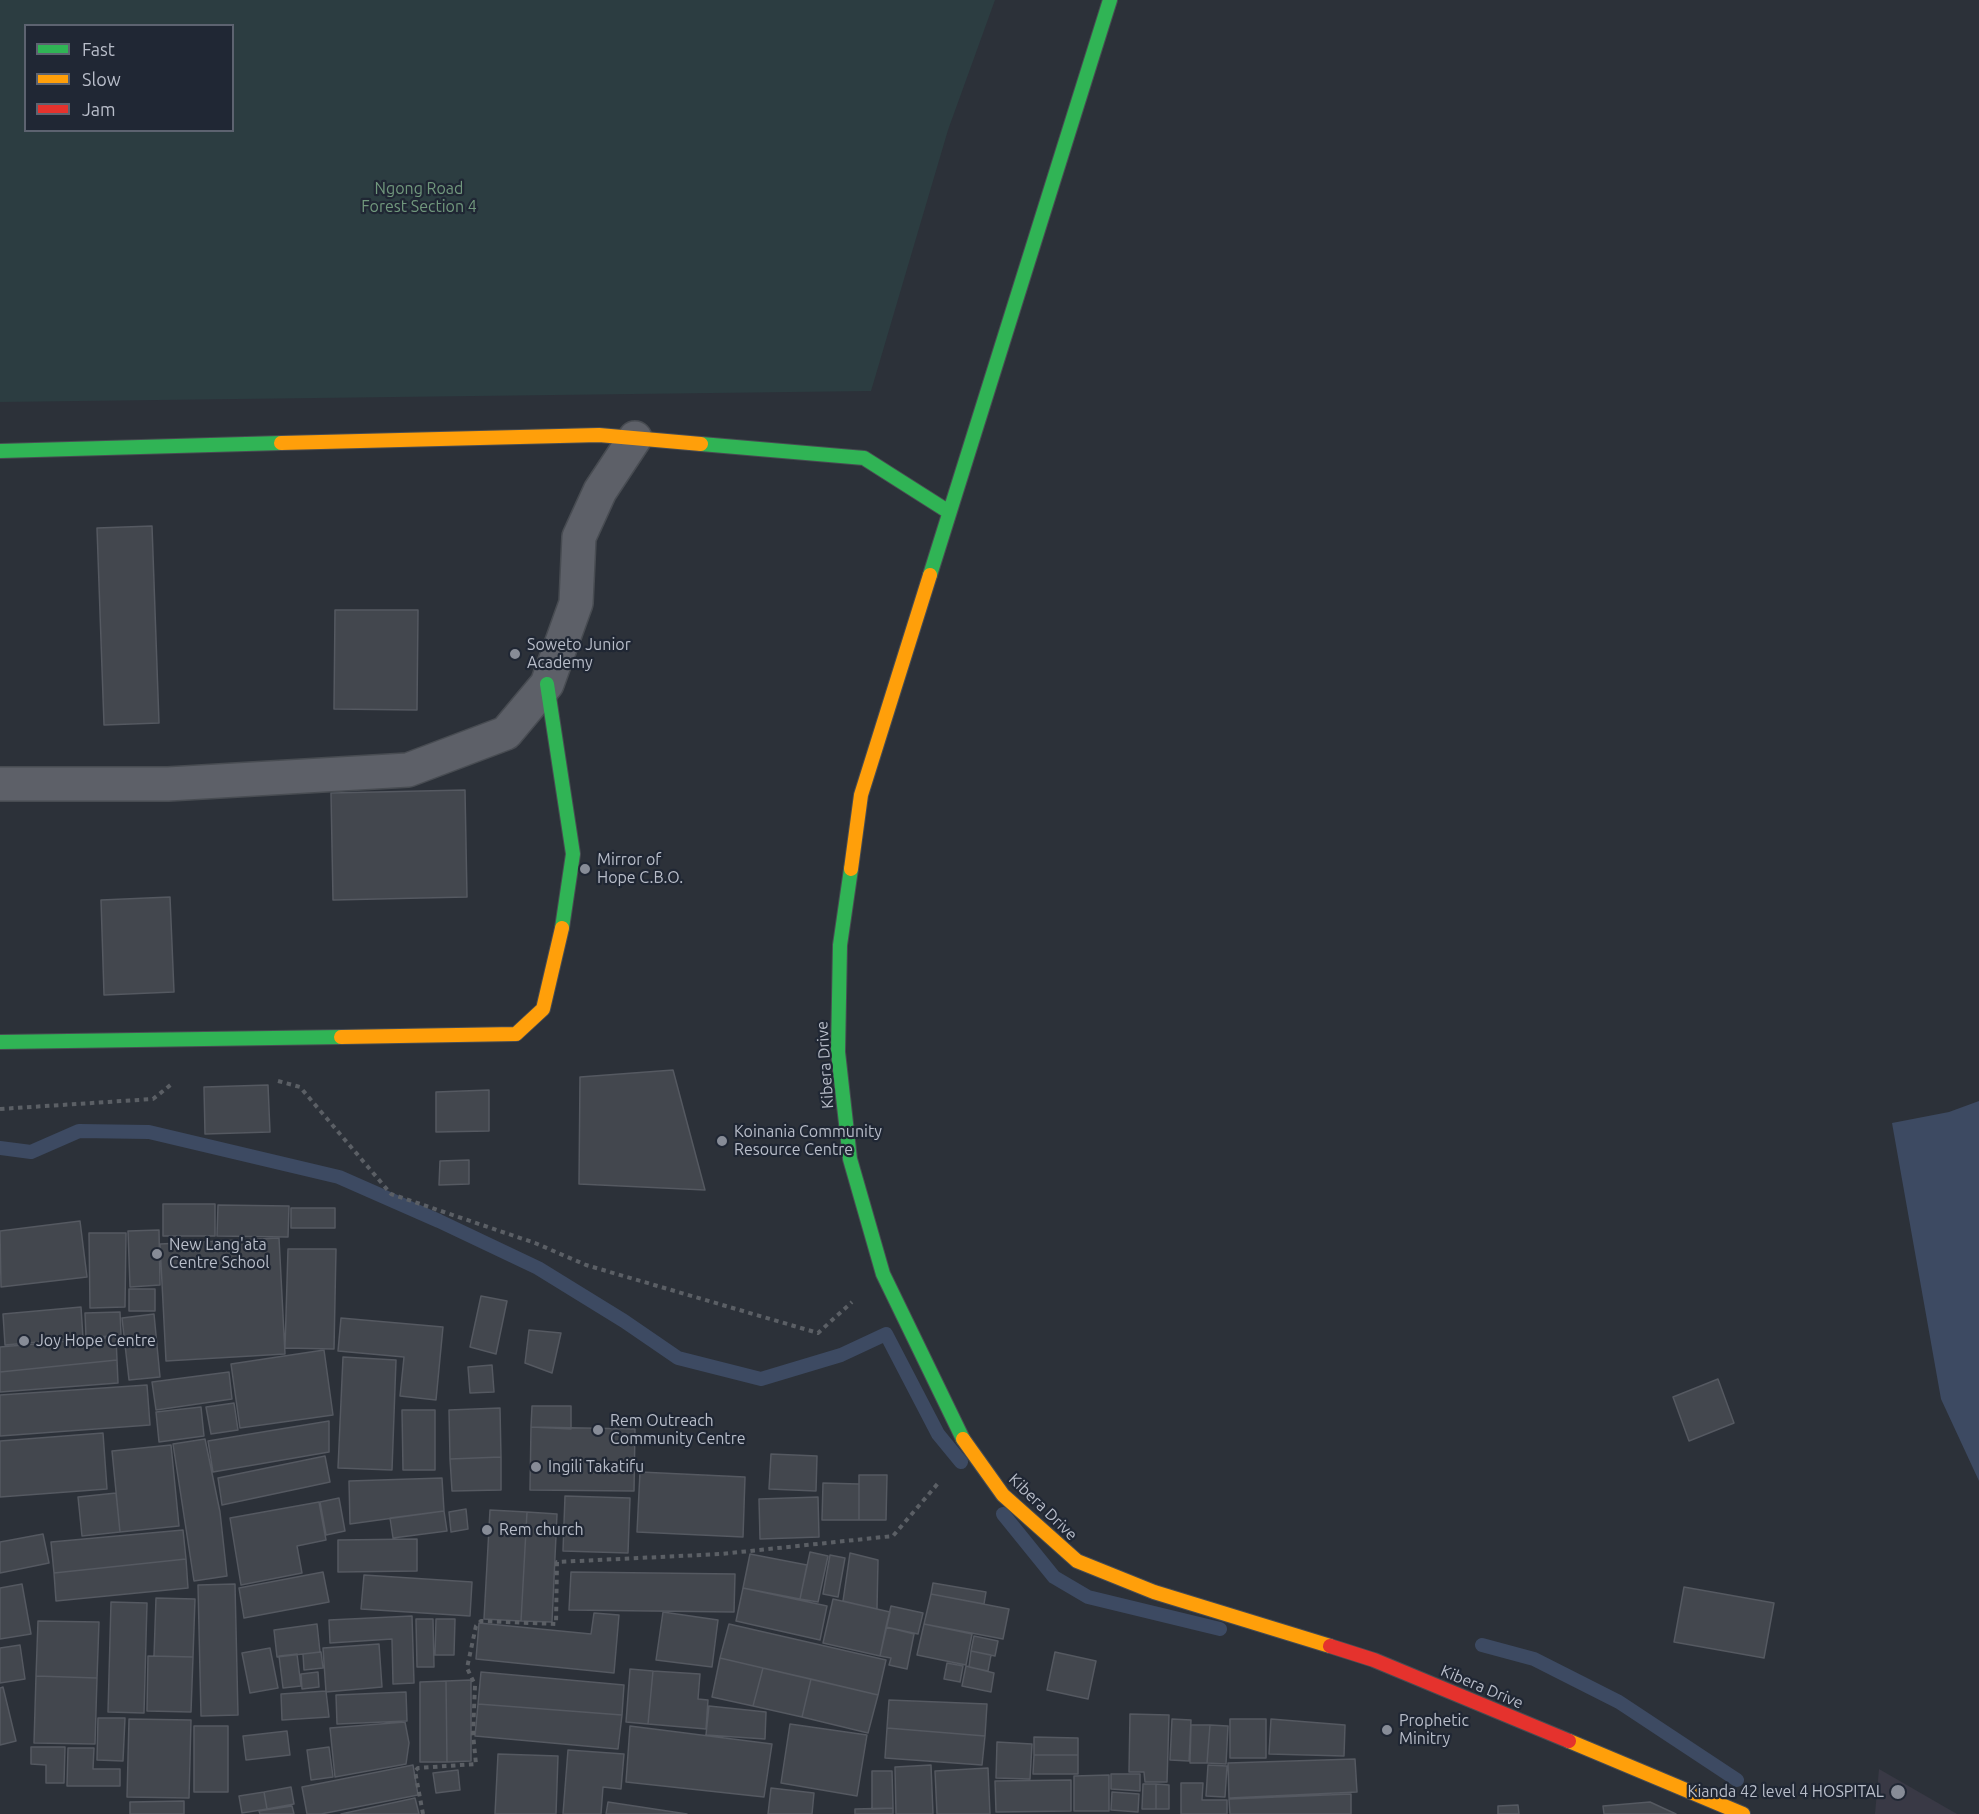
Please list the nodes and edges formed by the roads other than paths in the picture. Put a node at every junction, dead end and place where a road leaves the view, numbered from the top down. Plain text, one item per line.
1 (1110, 0) edge
2 (635, 438) junction
3 (0, 451) edge
4 (949, 512) junction
5 (546, 684) junction
6 (0, 784) edge
7 (0, 1042) edge
8 (1743, 1814) edge

1 - 4 street, Kibera Drive
2 - 3 street
2 - 4 street
2 - 5 street
4 - 8 street, Kibera Drive
5 - 6 street
5 - 7 street

